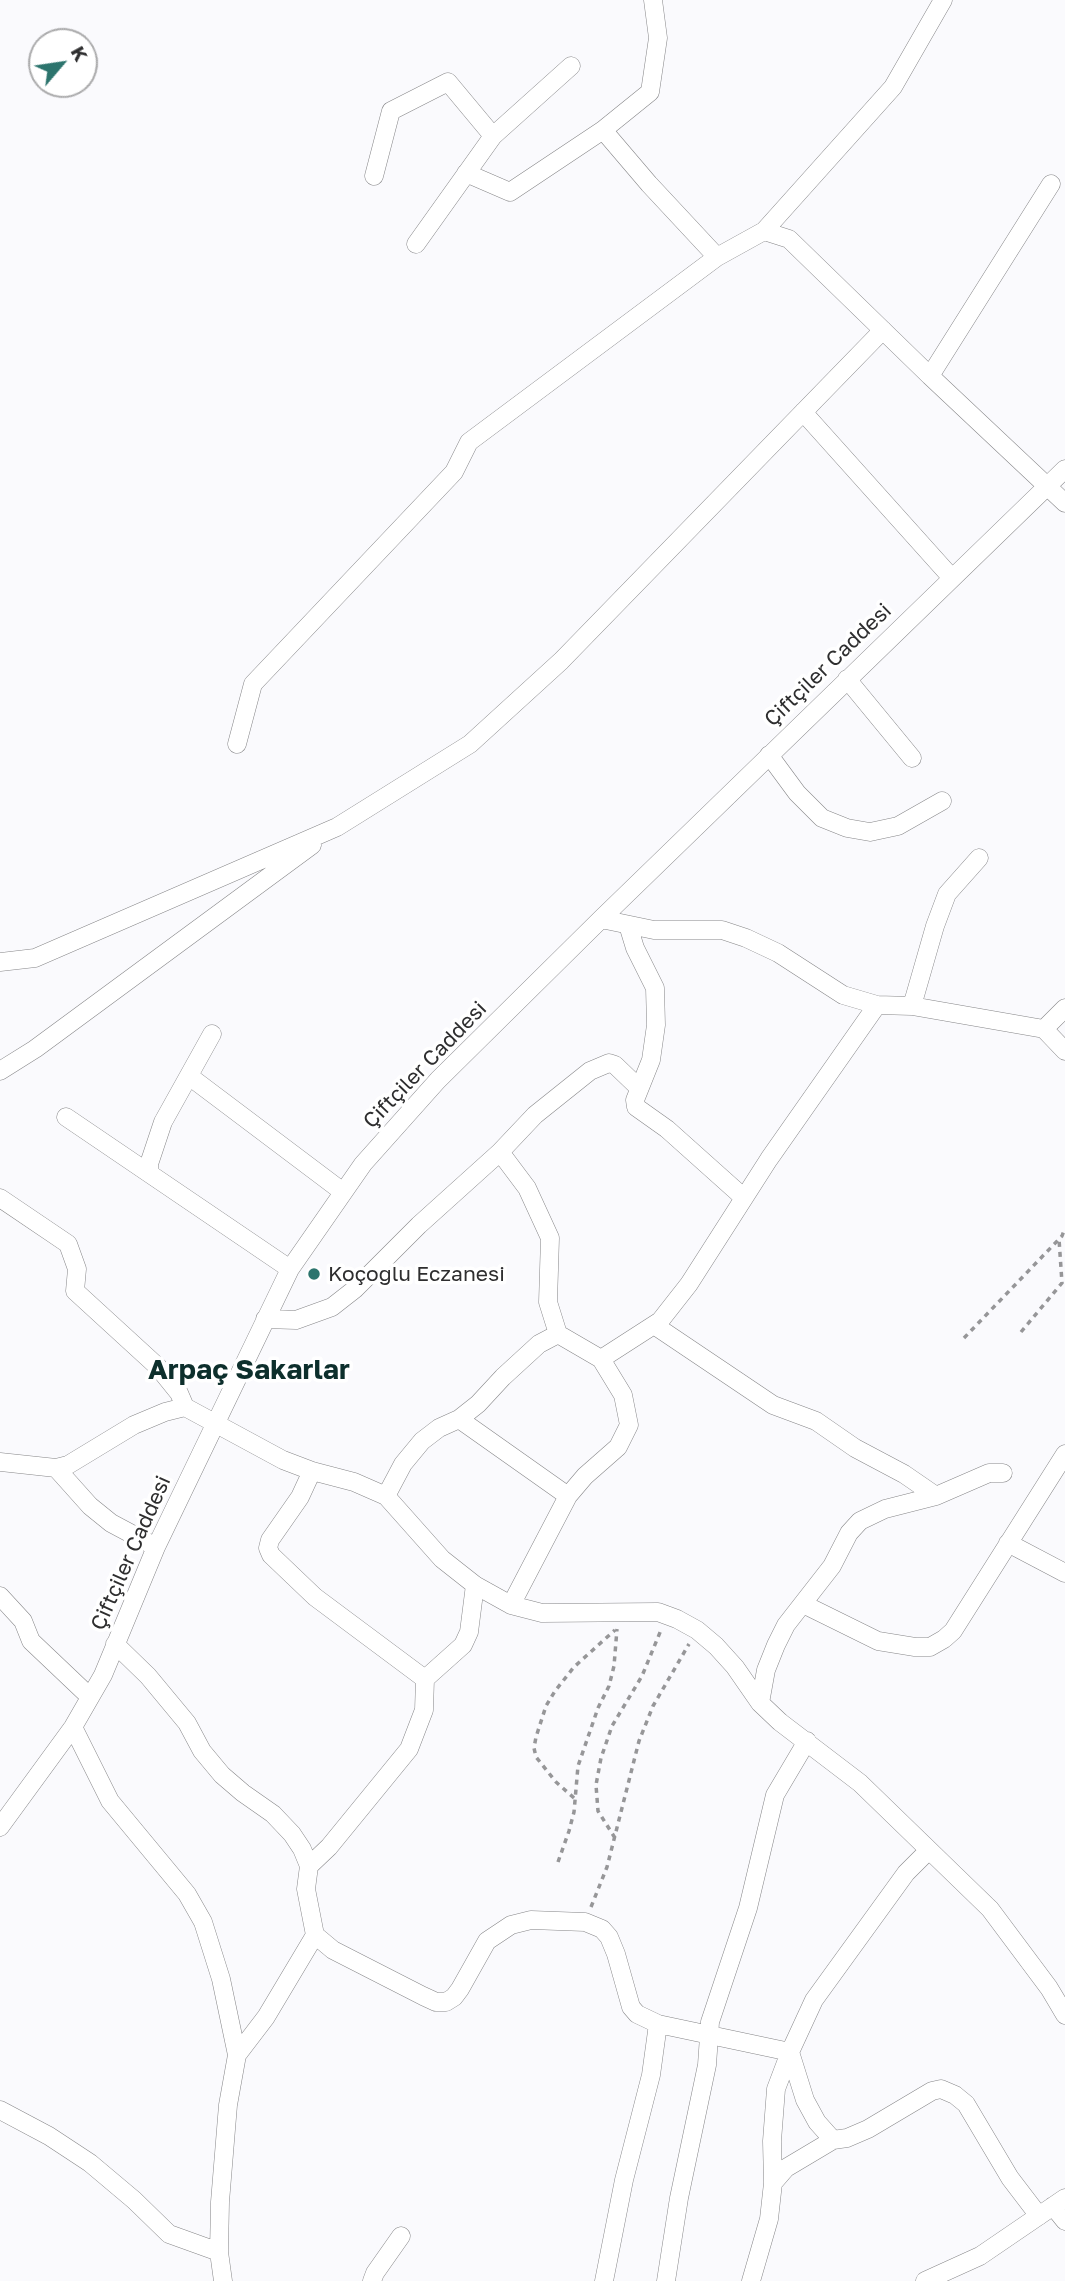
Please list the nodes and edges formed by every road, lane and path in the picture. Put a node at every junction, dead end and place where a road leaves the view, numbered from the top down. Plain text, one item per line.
1 (653, 0) edge
2 (943, 0) edge
3 (571, 65) dead end
4 (604, 130) junction
5 (493, 136) junction
6 (466, 173) junction
7 (374, 176) dead end
8 (1051, 184) dead end
9 (764, 232) junction
10 (416, 244) dead end
11 (717, 257) junction
12 (883, 330) junction
13 (930, 376) junction
14 (803, 412) junction
15 (1065, 469) edge
16 (1047, 486) junction
17 (1065, 503) edge
18 (951, 577) junction
19 (847, 679) junction
20 (237, 744) dead end
21 (769, 755) junction
22 (912, 758) dead end
23 (942, 801) dead end
24 (337, 827) junction
25 (979, 858) dead end
26 (601, 919) junction
27 (628, 925) junction
28 (0, 962) edge
29 (877, 1006) junction
30 (912, 1006) junction
31 (1065, 1008) edge
32 (1044, 1029) junction
33 (212, 1034) dead end
34 (1065, 1051) edge
35 (0, 1071) edge
36 (188, 1076) junction
37 (639, 1088) junction
38 (66, 1117) dead end
39 (500, 1152) junction
40 (150, 1174) junction
41 (343, 1192) junction
42 (744, 1197) junction
43 (0, 1198) edge
44 (1065, 1228) edge
45 (1059, 1239) junction
46 (290, 1269) junction
47 (265, 1319) junction
48 (654, 1325) junction
49 (1021, 1332) dead end
50 (558, 1334) junction
51 (964, 1338) dead end
52 (601, 1359) junction
53 (185, 1407) junction
54 (459, 1419) junction
55 (216, 1425) junction
56 (1065, 1454) edge
57 (0, 1462) edge
58 (56, 1468) junction
59 (312, 1471) junction
60 (1003, 1473) dead end
61 (386, 1496) junction
62 (568, 1496) junction
63 (936, 1496) junction
64 (1008, 1543) junction
65 (156, 1547) junction
66 (1065, 1573) edge
67 (475, 1585) junction
68 (0, 1596) edge
69 (803, 1604) junction
70 (511, 1605) junction
71 (667, 1616) junction
72 (618, 1621) junction
73 (697, 1630) junction
74 (115, 1644) junction
75 (425, 1679) junction
76 (90, 1697) junction
77 (760, 1703) junction
78 (73, 1727) junction
79 (807, 1741) junction
80 (574, 1798) junction
81 (0, 1827) edge
82 (615, 1838) junction
83 (929, 1850) junction
84 (558, 1862) dead end
85 (309, 1866) junction
86 (585, 1922) junction
87 (315, 1935) junction
88 (1057, 1987) edge
89 (1065, 2015) edge
90 (658, 2024) junction
91 (709, 2035) junction
92 (790, 2052) junction
93 (237, 2055) junction
94 (0, 2110) edge
95 (833, 2140) junction
96 (773, 2183) junction
97 (1052, 2207) edge
98 (1065, 2221) edge
99 (401, 2236) dead end
100 (219, 2252) junction
101 (223, 2281) edge
102 (372, 2281) edge
103 (604, 2281) edge
104 (666, 2281) edge
105 (751, 2281) edge
106 (925, 2281) edge

1 - 4 street
2 - 9 street
3 - 5 street
4 - 6 street
4 - 11 street
5 - 6 street
5 - 7 street
6 - 10 street
8 - 13 street
9 - 11 street
9 - 12 street
11 - 20 street
12 - 13 street
12 - 14 street
13 - 16 street
14 - 18 street
14 - 24 street
15 - 16 street, Çiftçiler Caddesi
16 - 17 street
16 - 18 street, Çiftçiler Caddesi
18 - 19 street, Çiftçiler Caddesi
19 - 21 street, Çiftçiler Caddesi
19 - 22 street
21 - 23 street
21 - 26 street, Çiftçiler Caddesi
24 - 28 street
24 - 35 street
25 - 30 street
26 - 27 street
26 - 41 street, Çiftçiler Caddesi
27 - 29 street
27 - 37 street
29 - 30 street
29 - 42 street
30 - 32 street
31 - 32 street
32 - 34 street
33 - 36 street
36 - 40 street
36 - 41 street
37 - 39 street
37 - 42 street
38 - 40 street
39 - 47 street
39 - 50 street
40 - 46 street
41 - 46 street, Çiftçiler Caddesi
42 - 48 street
43 - 53 street
44 - 45 path
45 - 49 path
45 - 51 path
46 - 47 street, Çiftçiler Caddesi
47 - 55 street, Çiftçiler Caddesi
48 - 52 street
48 - 63 street
50 - 52 street
50 - 54 street
52 - 62 street
53 - 55 street
53 - 58 street
54 - 61 street
54 - 62 street
55 - 59 street
55 - 65 street, Çiftçiler Caddesi
56 - 64 street
57 - 58 street
58 - 65 street
59 - 61 street
59 - 75 street
60 - 63 street
61 - 67 street
62 - 70 street
63 - 69 street
64 - 66 street
64 - 69 street
65 - 74 street, Çiftçiler Caddesi
67 - 70 street
67 - 75 street
68 - 76 street
69 - 77 street
70 - 72 street
71 - 72 street
71 - 73 street
71 - 82 path
72 - 80 path
72 - 80 path
73 - 77 street
73 - 82 path
74 - 76 street, Çiftçiler Caddesi
74 - 85 street
75 - 85 street
76 - 78 street, Çiftçiler Caddesi
77 - 79 street
78 - 81 street, Çiftçiler Caddesi
78 - 93 street
79 - 83 street
79 - 91 street
80 - 84 path
82 - 86 path
83 - 88 street
83 - 92 street
85 - 87 street
86 - 87 street
86 - 90 street
87 - 93 street
88 - 89 street
90 - 91 street
90 - 103 street
91 - 92 street
91 - 104 street
92 - 95 street
92 - 96 street
93 - 100 street
94 - 100 street
95 - 96 street
95 - 97 street
96 - 105 street
97 - 98 street
97 - 106 street
99 - 102 street
100 - 101 street

